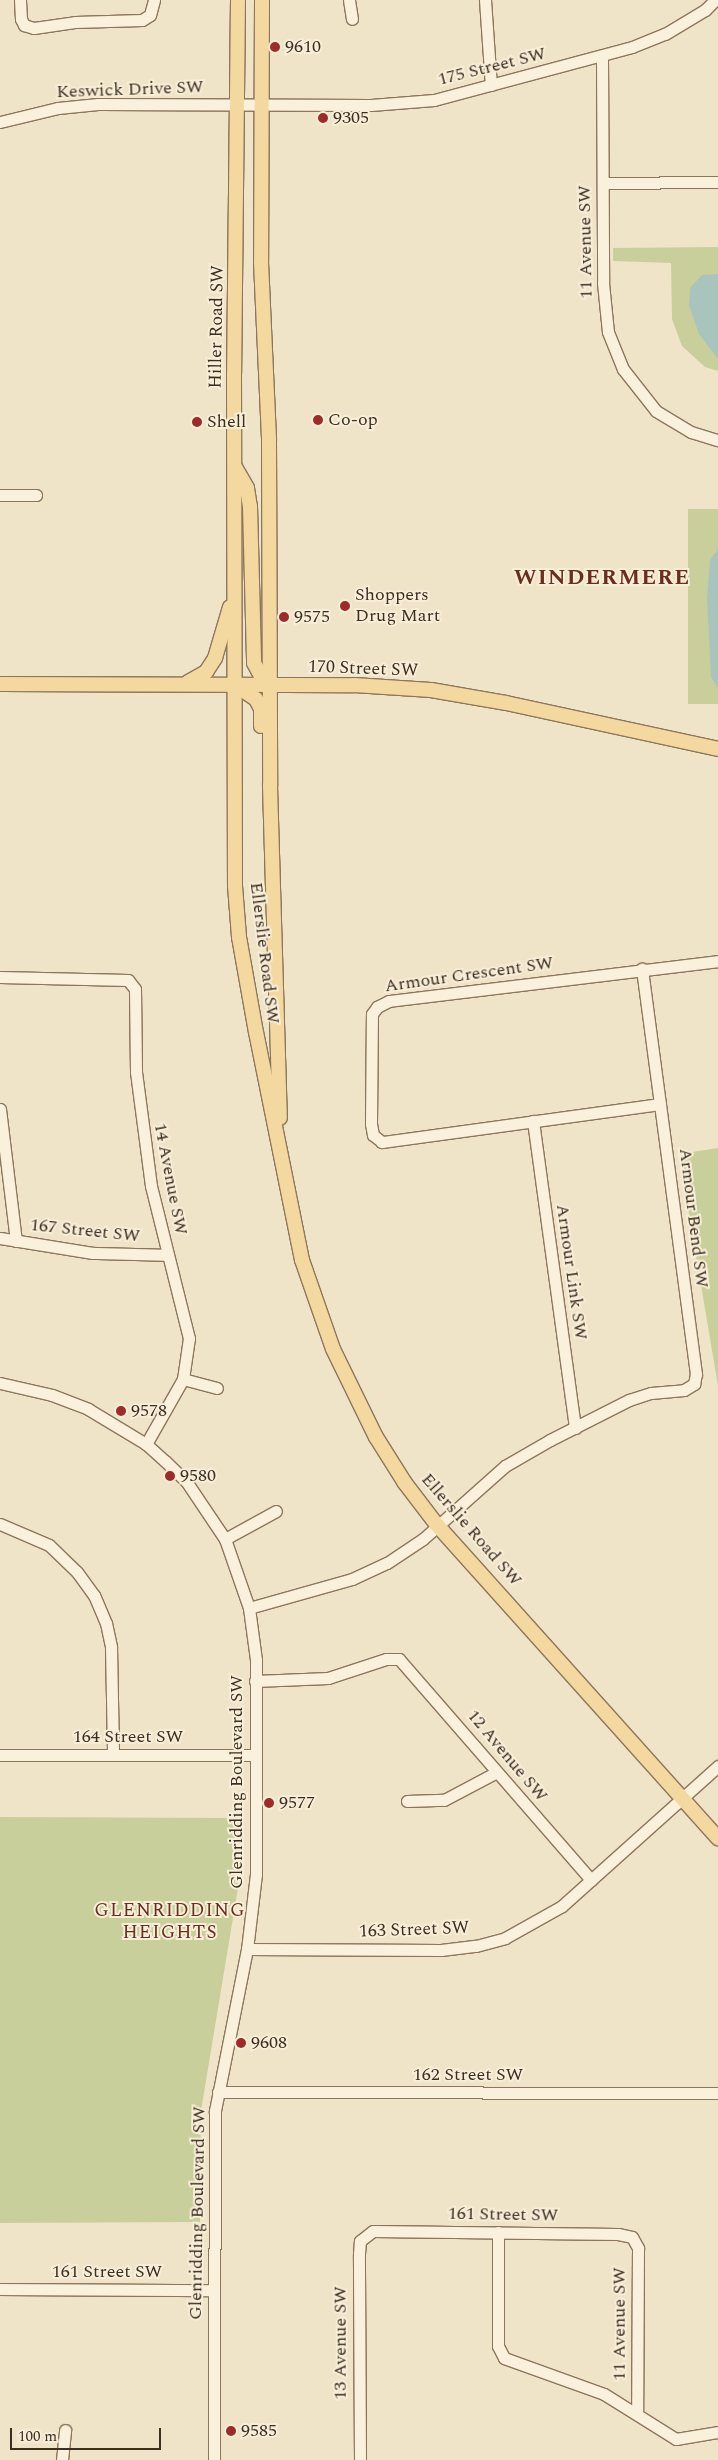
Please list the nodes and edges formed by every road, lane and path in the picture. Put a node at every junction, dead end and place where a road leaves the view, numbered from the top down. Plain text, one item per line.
1 (20, 0) edge
2 (154, 0) edge
3 (238, 0) edge
4 (262, 0) edge
5 (349, 0) edge
6 (485, 0) edge
7 (715, 0) edge
8 (352, 19) dead end
9 (602, 57) junction
10 (492, 85) junction
11 (238, 104) junction
12 (262, 104) junction
13 (0, 122) edge
14 (718, 182) edge
15 (603, 184) junction
16 (718, 440) edge
17 (235, 466) junction
18 (0, 495) edge
19 (36, 495) dead end
20 (235, 589) junction
21 (0, 684) edge
22 (178, 684) junction
23 (270, 684) junction
24 (234, 685) junction
25 (718, 749) edge
26 (273, 913) junction
27 (718, 961) edge
28 (642, 969) junction
29 (0, 978) edge
30 (660, 1104) junction
31 (0, 1109) edge
32 (533, 1121) junction
33 (282, 1163) junction
34 (0, 1238) edge
35 (16, 1241) junction
36 (167, 1255) junction
37 (183, 1379) junction
38 (0, 1383) edge
39 (217, 1388) dead end
40 (575, 1428) junction
41 (146, 1444) junction
42 (276, 1511) dead end
43 (0, 1524) edge
44 (437, 1525) junction
45 (225, 1539) junction
46 (249, 1608) junction
47 (256, 1681) junction
48 (112, 1754) junction
49 (0, 1755) edge
50 (255, 1755) junction
51 (718, 1766) edge
52 (495, 1773) junction
53 (681, 1798) junction
54 (407, 1801) dead end
55 (718, 1838) edge
56 (591, 1880) junction
57 (247, 1949) junction
58 (218, 2092) junction
59 (718, 2093) edge
60 (372, 2231) joint
61 (498, 2232) junction
62 (632, 2237) joint
63 (0, 2289) edge
64 (214, 2290) junction
65 (637, 2413) junction
66 (65, 2430) dead end
67 (718, 2432) edge
68 (62, 2460) edge
69 (214, 2460) edge
70 (360, 2460) edge

1 - 2 street
3 - 11 main road, Hiller Road SW
4 - 12 main road
5 - 8 street
6 - 10 street
7 - 9 street, 175 Street SW
9 - 10 street, 175 Street SW
9 - 15 street, 11 Avenue SW
10 - 12 street, 175 Street SW
11 - 12 street, Keswick Drive SW
11 - 13 street, Keswick Drive SW
11 - 17 main road, Hiller Road SW
12 - 23 main road
14 - 15 street
15 - 16 street, 11 Avenue SW
17 - 20 main road, Hiller Road SW
17 - 23 main road
18 - 19 street
20 - 22 main road
20 - 24 main road, Hiller Road SW
21 - 22 main road, 170 Street SW
22 - 24 main road, 170 Street SW
23 - 24 main road, 170 Street SW
23 - 25 main road, 170 Street SW
23 - 26 main road, Ellerslie Road SW
24 - 26 main road
24 - 33 main road, Ellerslie Road SW
26 - 33 main road, Ellerslie Road SW
27 - 28 street, Armour Crescent SW
28 - 30 street, Armour Bend SW
28 - 32 street, Armour Crescent SW
29 - 36 street, 14 Avenue SW
30 - 32 street, Armour Crescent SW
30 - 40 street, Armour Bend SW
31 - 35 street
32 - 40 street, Armour Link SW
33 - 44 main road, Ellerslie Road SW
34 - 35 street, 167 Street SW
35 - 36 street, 167 Street SW
36 - 37 street, 14 Avenue SW
37 - 39 street
37 - 41 street, 14 Avenue SW
38 - 41 street, Glenridding Boulevard SW
40 - 44 street, Armour Bend SW
41 - 45 street, Glenridding Boulevard SW
42 - 45 street
43 - 48 street
44 - 46 street, Armour Bend SW
44 - 53 main road, Ellerslie Road SW
45 - 46 street, Glenridding Boulevard SW
46 - 47 street, Glenridding Boulevard SW
47 - 50 street, Glenridding Boulevard SW
47 - 52 street, 12 Avenue SW
48 - 49 street, 164 Street SW
48 - 50 street, 164 Street SW
50 - 57 street, Glenridding Boulevard SW
51 - 53 street, 163 Street SW
52 - 54 street
52 - 56 street, 12 Avenue SW
53 - 55 main road, Ellerslie Road SW
53 - 56 street, 163 Street SW
56 - 57 street, 163 Street SW
57 - 58 street, Glenridding Boulevard SW
58 - 59 street, 162 Street SW
58 - 64 street, Glenridding Boulevard SW
60 - 61 street, 161 Street SW
60 - 70 street, 13 Avenue SW
61 - 62 street, 161 Street SW
61 - 65 street
62 - 65 street, 11 Avenue SW
63 - 64 street, 161 Street SW
64 - 69 street, Glenridding Boulevard SW
65 - 67 street
66 - 68 street

